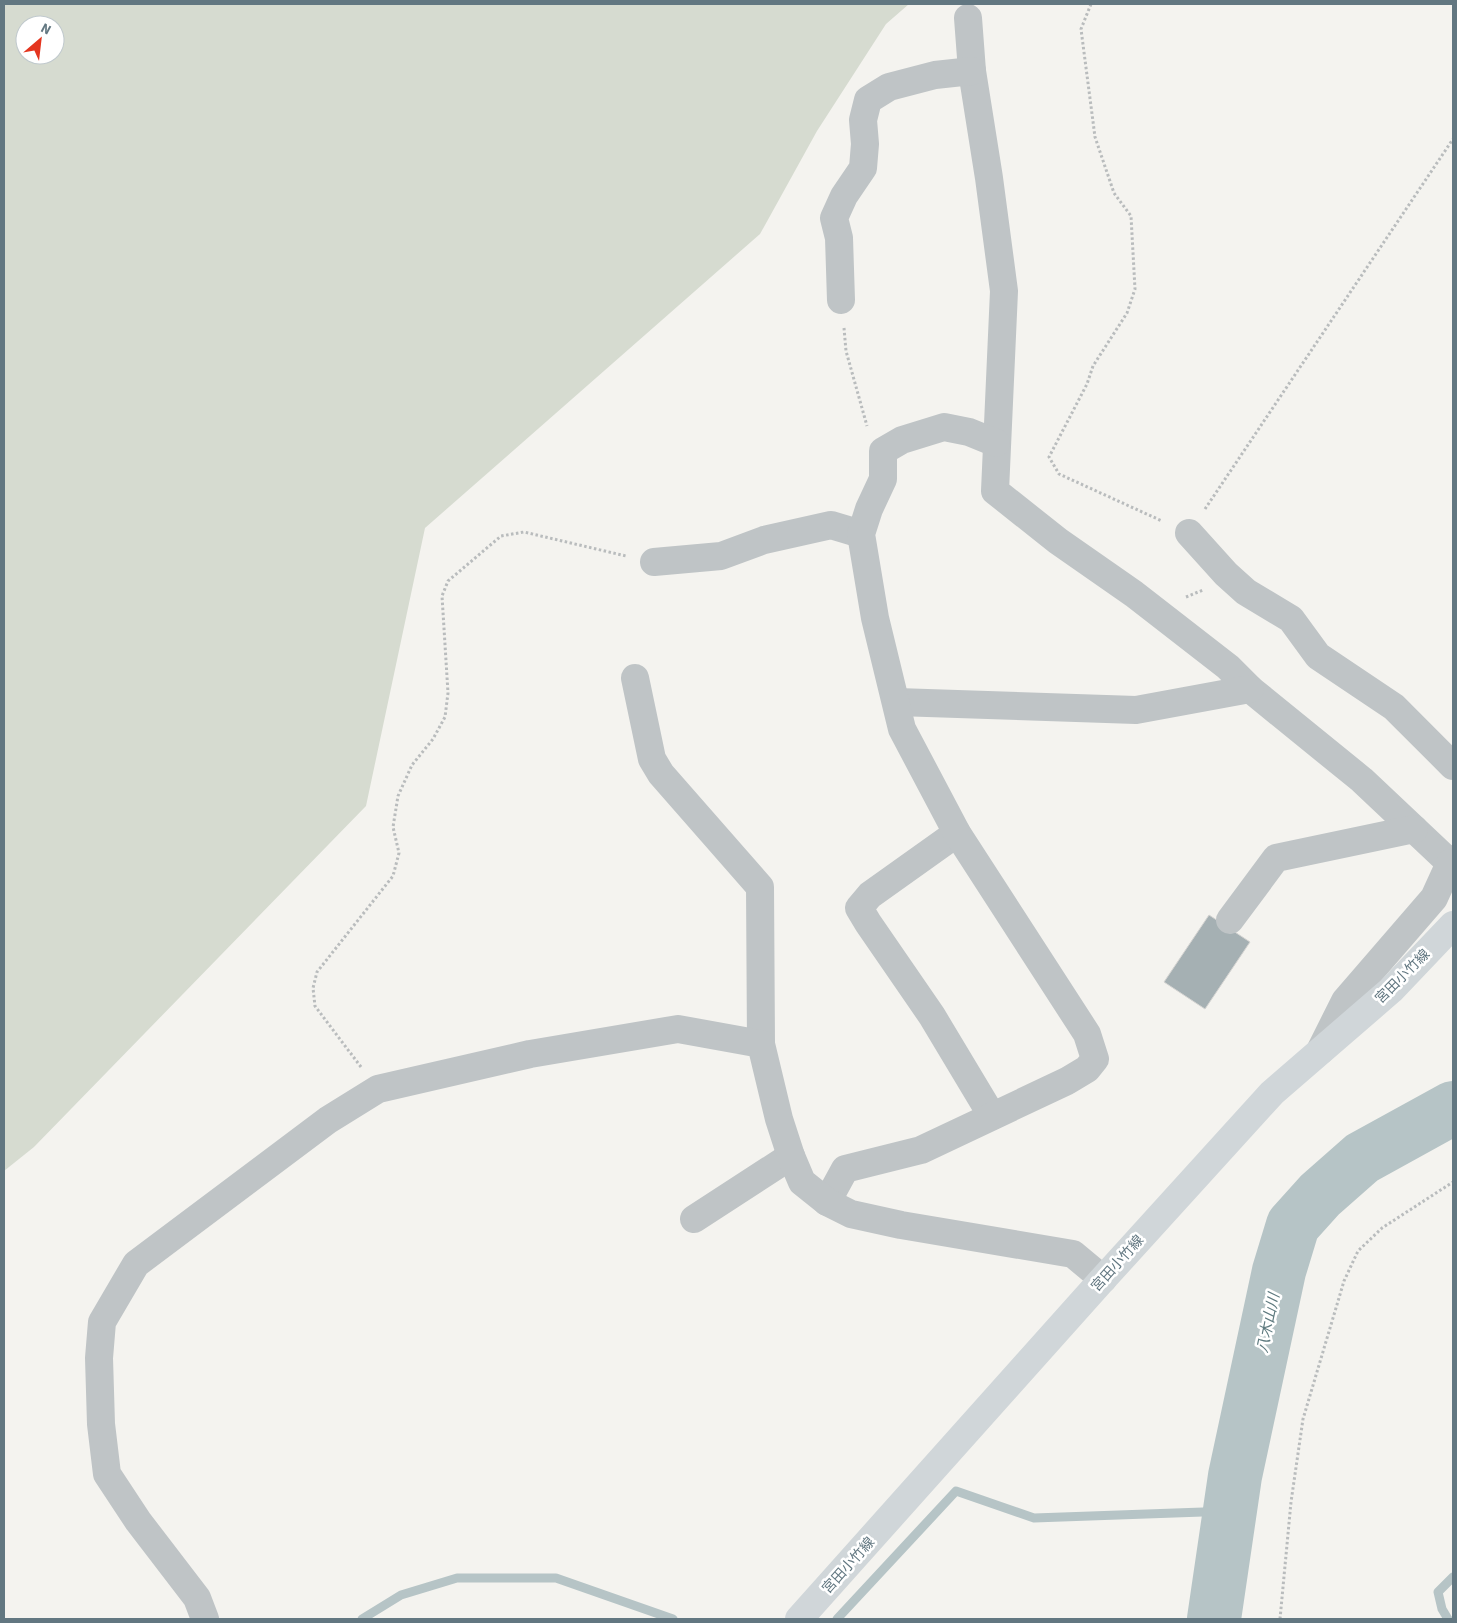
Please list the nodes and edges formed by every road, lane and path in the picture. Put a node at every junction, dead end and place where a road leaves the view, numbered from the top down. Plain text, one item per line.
1 (1091, 4) edge
2 (968, 18) dead end
3 (972, 71) junction
4 (1453, 139) edge
5 (841, 300) joint
6 (996, 443) junction
7 (883, 451) junction
8 (1189, 533) junction
9 (861, 534) junction
10 (654, 562) joint
11 (1226, 574) junction
12 (1161, 615) junction
13 (635, 678) dead end
14 (1250, 689) junction
15 (897, 702) junction
16 (1453, 766) edge
17 (1414, 829) junction
18 (957, 833) junction
19 (1451, 861) edge
20 (1230, 920) dead end
21 (1453, 924) edge
22 (760, 1044) junction
23 (1320, 1051) junction
24 (378, 1089) junction
25 (992, 1116) junction
26 (791, 1156) junction
27 (1453, 1182) edge
28 (827, 1202) junction
29 (694, 1219) dead end
30 (1103, 1279) junction
31 (205, 1619) edge
32 (799, 1619) edge
33 (1280, 1619) edge

1 - 8 path
2 - 3 street
3 - 5 street
3 - 6 street
4 - 8 path
5 - 7 path
6 - 7 street
6 - 12 street
7 - 9 street
8 - 11 street
9 - 10 street
9 - 15 street
10 - 24 path
11 - 12 path
11 - 16 street
12 - 14 street
13 - 22 street
14 - 15 street
14 - 17 street
15 - 18 street
17 - 19 street
17 - 20 street
18 - 25 street
18 - 25 street
19 - 23 street
21 - 23 main road, 宮田小竹線
22 - 24 street
22 - 26 street
23 - 30 main road, 宮田小竹線
24 - 31 street
25 - 28 street
26 - 28 street
26 - 29 street
27 - 33 path
28 - 30 street
30 - 32 main road, 宮田小竹線

